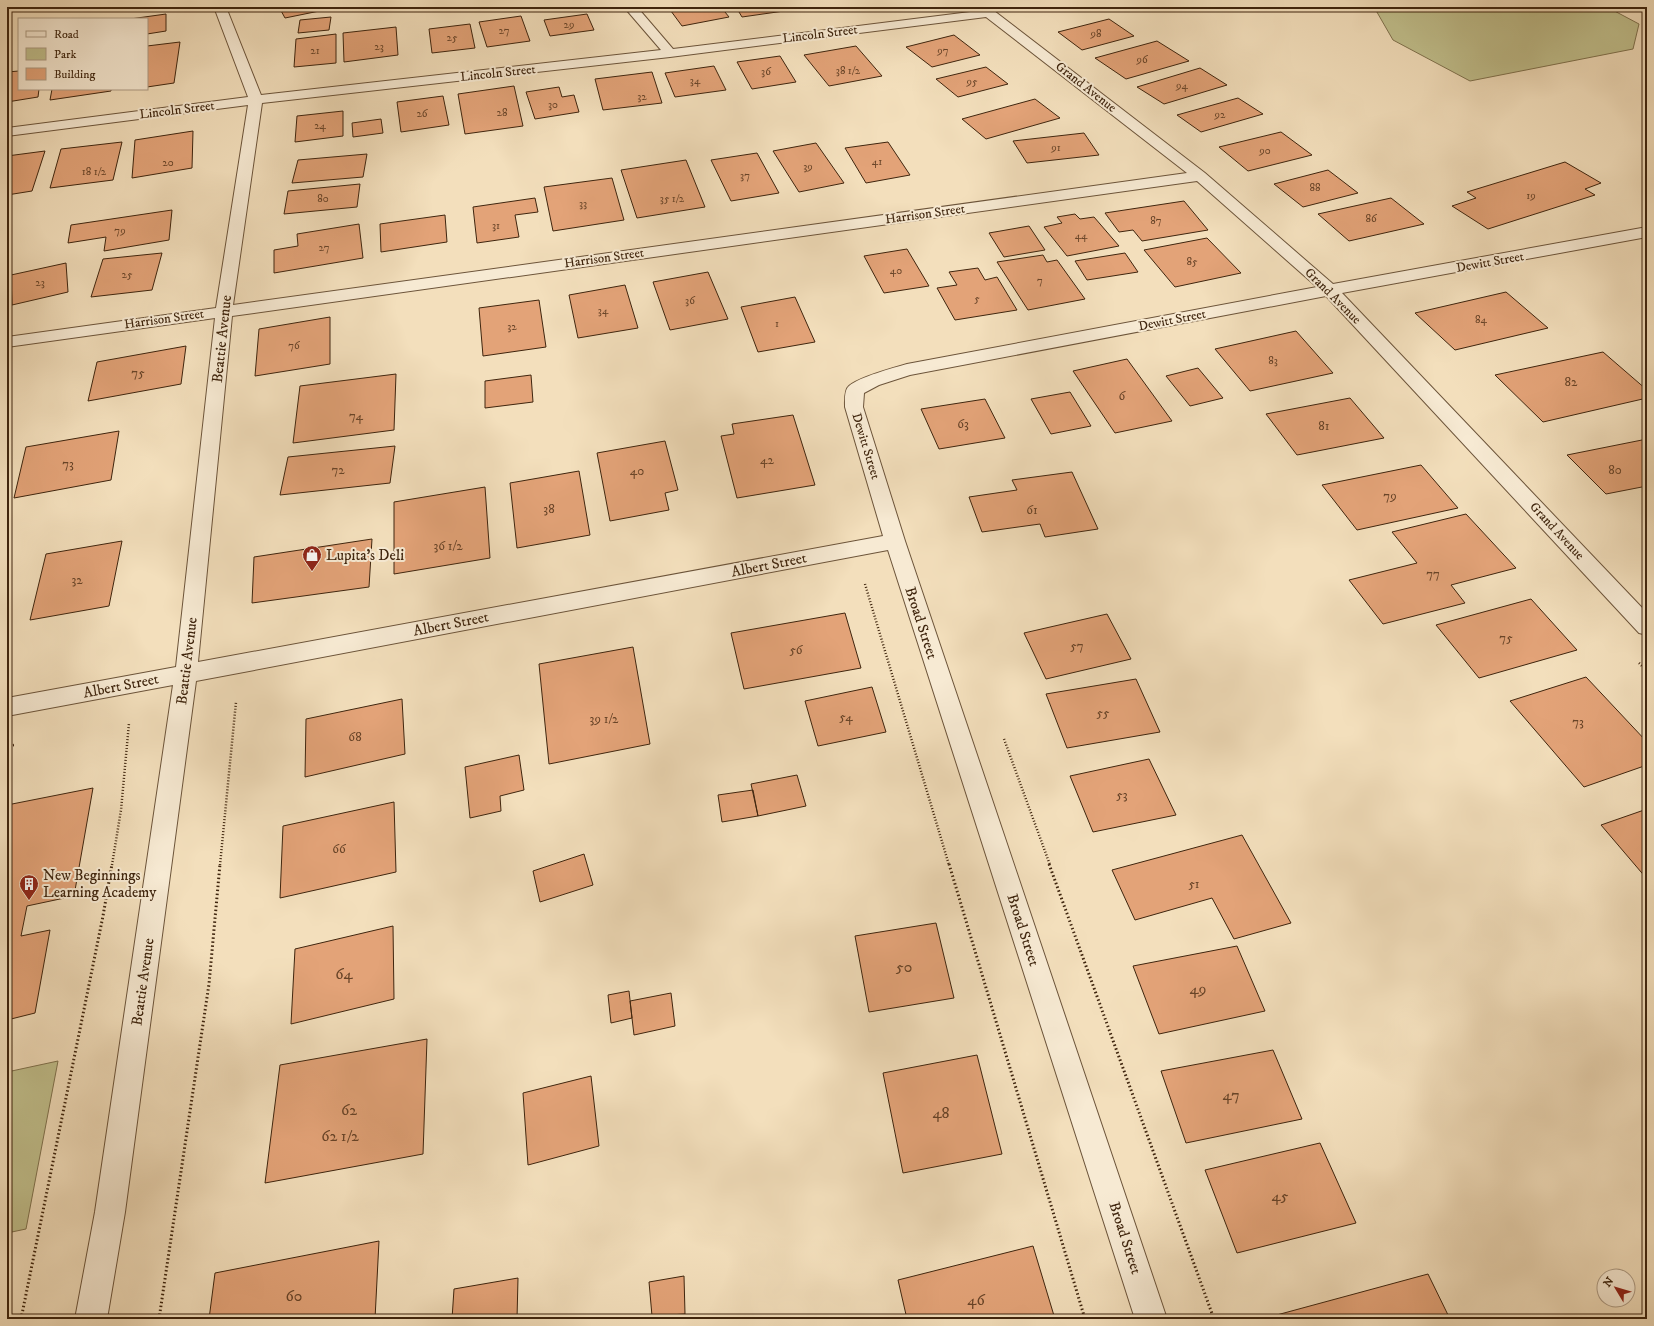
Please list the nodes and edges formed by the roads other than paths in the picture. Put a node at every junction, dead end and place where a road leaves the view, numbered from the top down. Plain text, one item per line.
1 (220, 7) edge
2 (630, 7) edge
3 (986, 10) edge
4 (670, 53) junction
5 (256, 100) junction
6 (7, 132) edge
7 (1200, 176) junction
8 (1647, 232) edge
9 (1330, 290) junction
10 (224, 310) junction
11 (7, 342) edge
12 (895, 541) junction
13 (1647, 627) edge
14 (186, 674) junction
15 (7, 708) edge
16 (91, 1319) edge
17 (1151, 1319) edge

1 - 5 street, Beattie Avenue
2 - 4 street
3 - 4 street, Lincoln Street
3 - 7 street, Grand Avenue
4 - 5 street, Lincoln Street
5 - 6 street, Lincoln Street
5 - 10 street, Beattie Avenue
7 - 9 street, Grand Avenue
7 - 10 street, Harrison Street
8 - 9 street, Dewitt Street
9 - 12 street, Dewitt Street
9 - 13 street, Grand Avenue
10 - 11 street, Harrison Street
10 - 14 street, Beattie Avenue
12 - 14 street, Albert Street
12 - 17 street, Broad Street
14 - 15 street, Albert Street
14 - 16 street, Beattie Avenue

